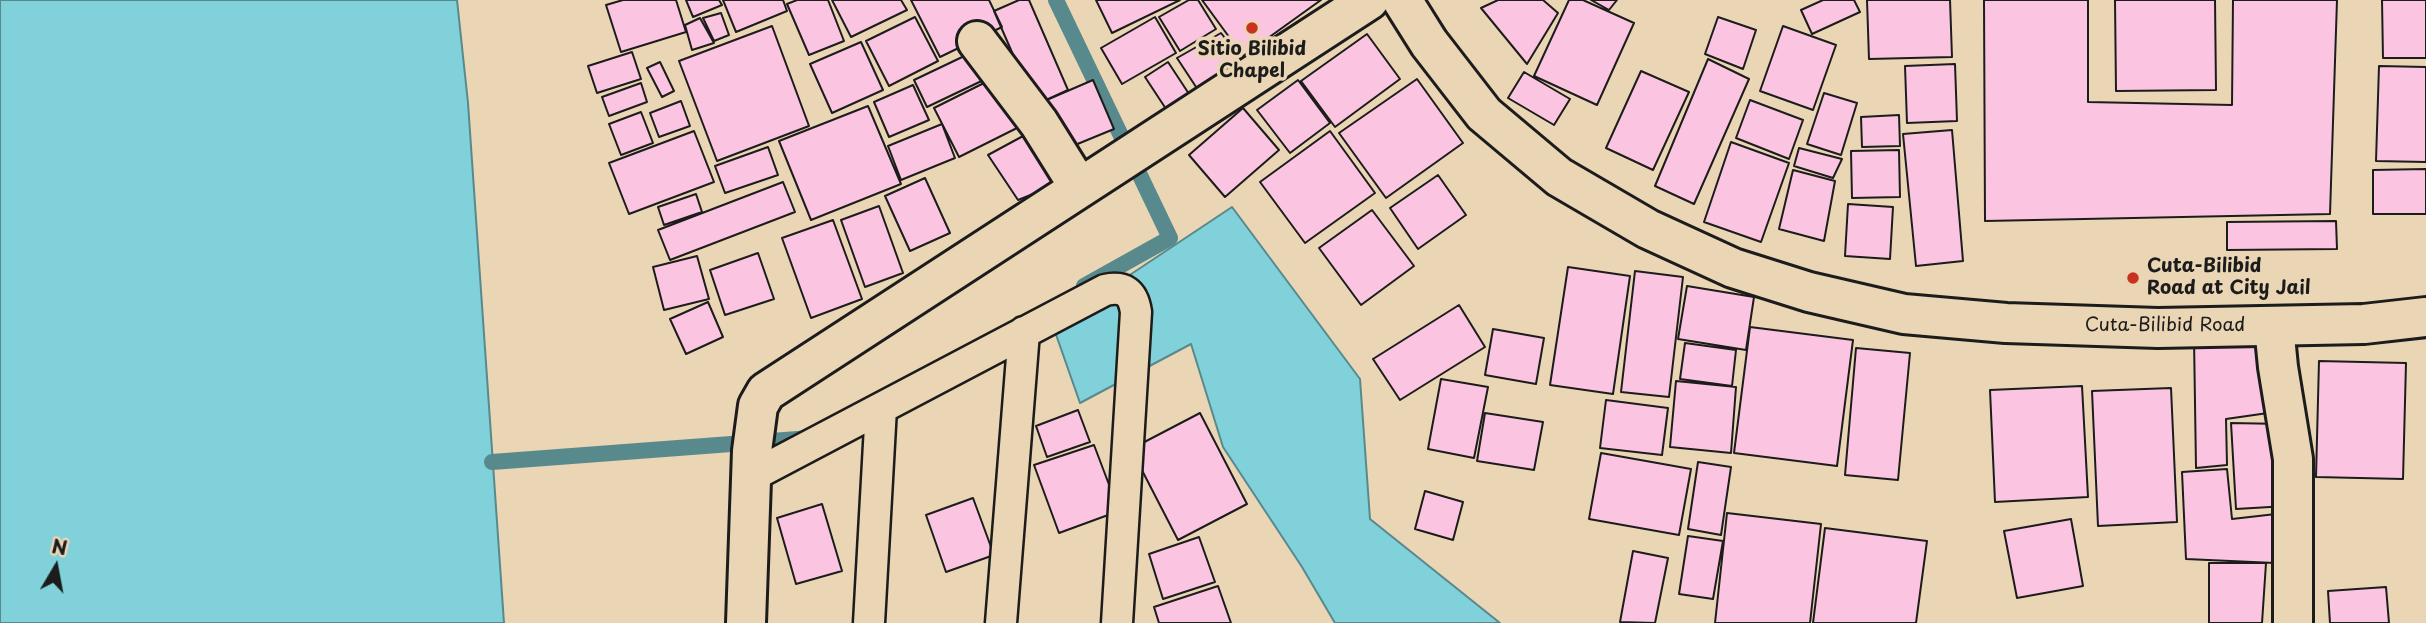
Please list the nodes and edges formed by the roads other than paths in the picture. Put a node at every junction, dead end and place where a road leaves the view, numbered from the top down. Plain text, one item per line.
1 (1369, 0) edge
2 (1402, 0) edge
3 (977, 41) dead end
4 (1079, 187) junction
5 (2426, 317) edge
6 (2274, 326) junction
7 (1024, 332) junction
8 (881, 408) junction
9 (752, 464) junction
10 (746, 623) edge
11 (869, 623) edge
12 (1001, 623) edge
13 (1117, 623) edge
14 (2293, 623) edge

1 - 4 street
2 - 6 street, Cuta-Bilibid Road
3 - 4 street
4 - 9 street
5 - 6 street, Cuta-Bilibid Road
6 - 14 street
7 - 8 lane
7 - 12 lane
7 - 13 lane
8 - 9 lane
8 - 11 lane
9 - 10 street

